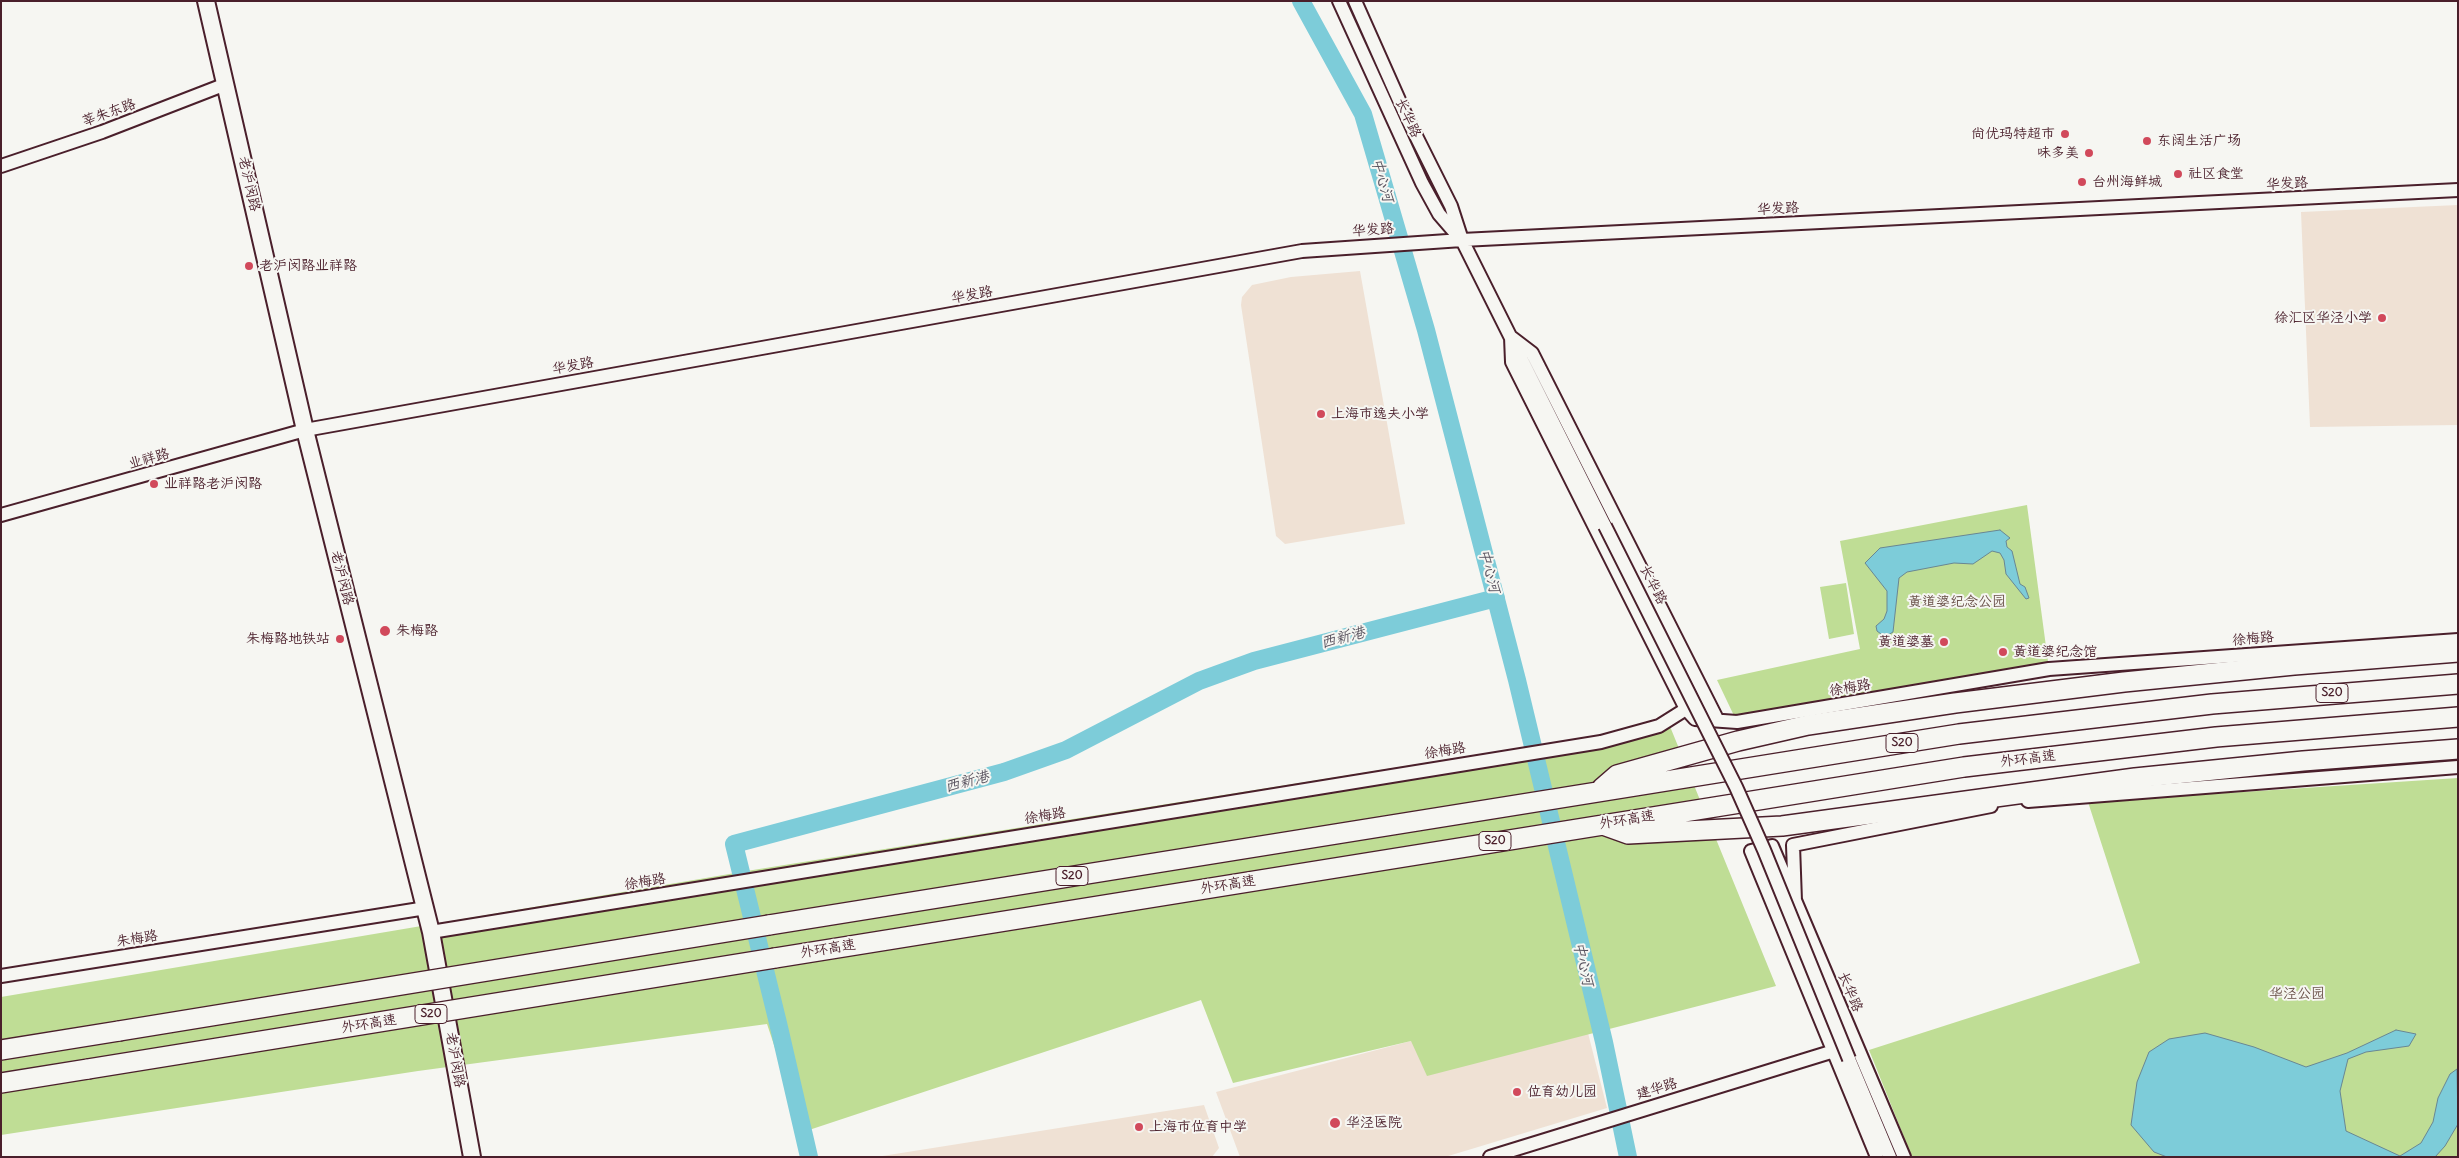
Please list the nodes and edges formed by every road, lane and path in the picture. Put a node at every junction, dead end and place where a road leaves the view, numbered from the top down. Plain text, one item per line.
1 (206, 1) edge
2 (1339, 1) edge
3 (1355, 1) edge
4 (226, 84) junction
5 (1, 166) edge
6 (2458, 190) edge
7 (1462, 240) junction
8 (1511, 337) junction
9 (305, 430) junction
10 (1, 515) edge
11 (2458, 640) edge
12 (2458, 652) edge
13 (2458, 684) edge
14 (1686, 709) junction
15 (2458, 717) edge
16 (1717, 719) junction
17 (2458, 749) edge
18 (2458, 767) edge
19 (1598, 791) junction
20 (1602, 824) junction
21 (1795, 901) junction
22 (426, 908) junction
23 (431, 932) junction
24 (1, 976) edge
25 (1, 1050) edge
26 (1834, 1051) junction
27 (1, 1083) edge
28 (472, 1157) edge
29 (1490, 1157) edge
30 (1877, 1157) edge
31 (1890, 1157) edge
32 (1904, 1157) edge

1 - 4 main road, 老沪闵路
2 - 7 street, 长华路
3 - 7 street, 长华路
4 - 5 street, 莘朱东路
4 - 9 main road, 老沪闵路
6 - 7 street, 华发路
7 - 8 street, 长华路
7 - 9 street, 华发路
8 - 14 street, 长华路
8 - 16 street, 长华路
8 - 31 street, 长华路, bridge
9 - 10 street, 业祥路
9 - 22 main road, 老沪闵路
11 - 16 street, 徐梅路
12 - 19 highway
13 - 19 highway, S20
14 - 16 street, 徐梅路
14 - 23 street, 徐梅路
15 - 20 highway, 外环高速 / S20
17 - 20 highway
18 - 21 street
19 - 25 highway, S20, bridge
20 - 27 highway, 外环高速 / S20, bridge
21 - 26 street, 长华路
21 - 32 street, 长华路
22 - 23 main road, 老沪闵路
22 - 24 street, 朱梅路
23 - 28 main road, 老沪闵路
26 - 29 street, 建华路
26 - 30 street, 长华路

